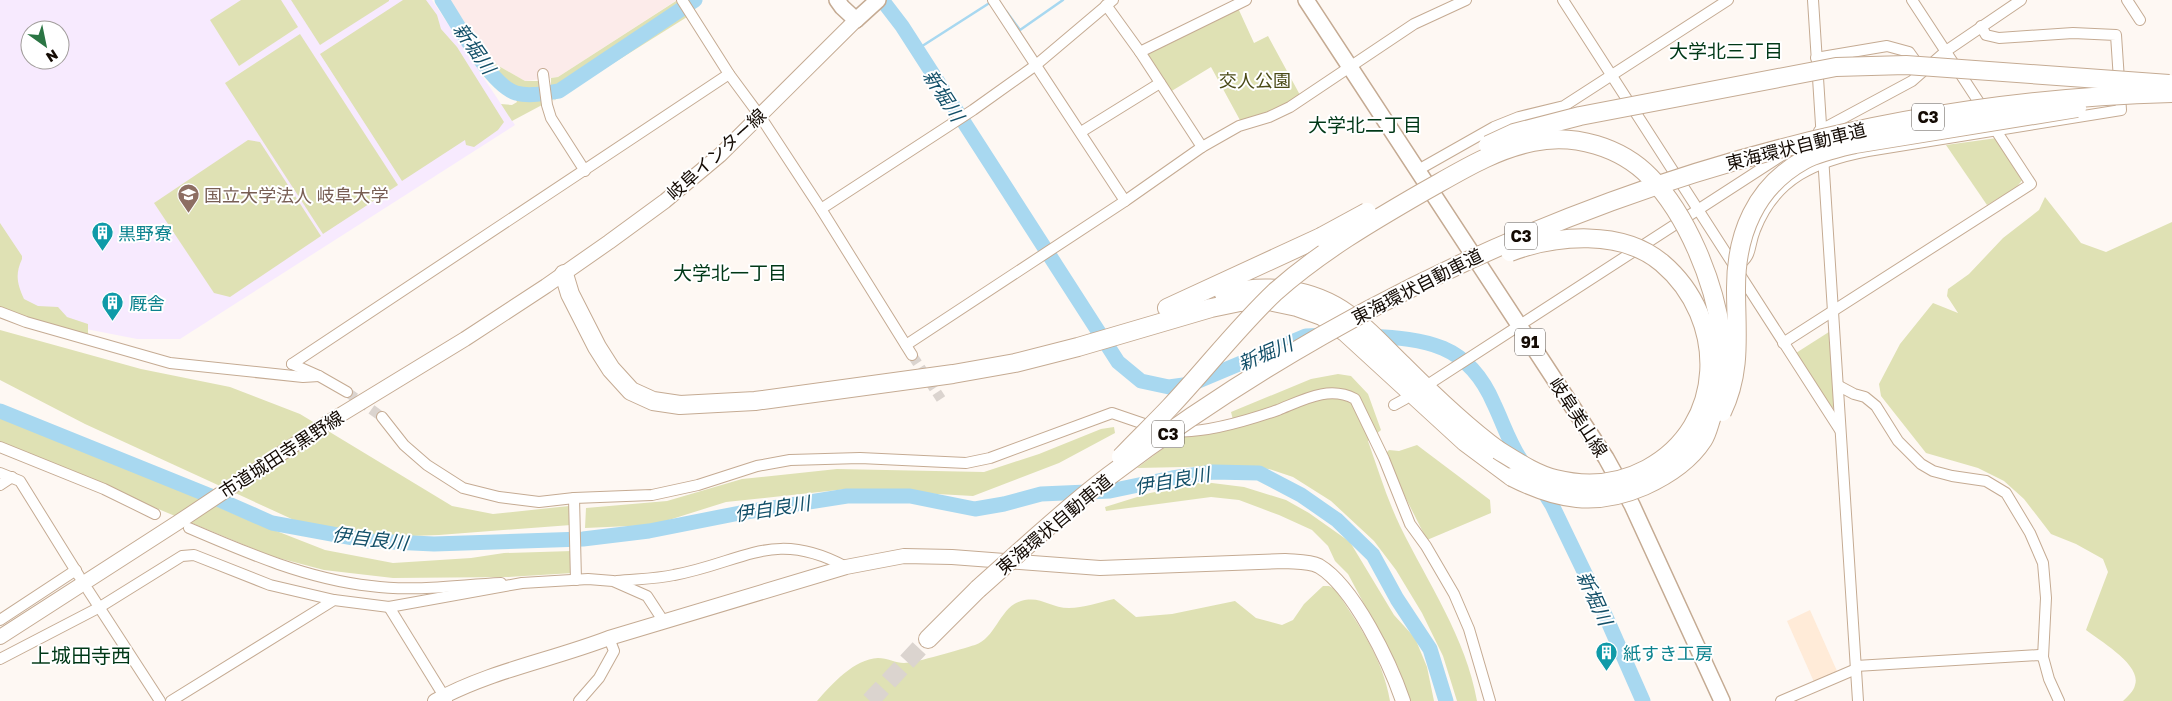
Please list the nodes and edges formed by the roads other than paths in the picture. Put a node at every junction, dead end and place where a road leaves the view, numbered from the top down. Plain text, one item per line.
1 (682, 0) edge
2 (837, 0) edge
3 (849, 0) edge
4 (993, 0) edge
5 (1246, 0) edge
6 (1306, 0) edge
7 (1466, 0) edge
8 (1563, 0) edge
9 (1728, 0) edge
10 (1813, 0) edge
11 (1912, 0) edge
12 (2021, 0) edge
13 (2127, 0) edge
14 (1109, 3) edge
15 (874, 4) edge
16 (856, 20) junction
17 (2140, 20) dead end
18 (1981, 26) junction
19 (1946, 50) junction
20 (1140, 52) junction
21 (1816, 58) junction
22 (1036, 65) junction
23 (1350, 67) junction
24 (1923, 71) junction
25 (544, 74) dead end
26 (729, 74) junction
27 (1612, 75) junction
28 (1160, 83) junction
29 (2172, 84) edge
30 (2172, 94) edge
31 (760, 116) junction
32 (1822, 128) junction
33 (1997, 131) junction
34 (1080, 132) junction
35 (1202, 147) junction
36 (1823, 163) junction
37 (1418, 170) junction
38 (585, 171) junction
39 (1125, 201) junction
40 (821, 209) junction
41 (1699, 209) junction
42 (1736, 267) junction
43 (564, 274) junction
44 (1168, 308) junction
45 (1834, 310) junction
46 (0, 312) edge
47 (1354, 314) junction
48 (1519, 326) junction
49 (1118, 329) junction
50 (1784, 343) junction
51 (906, 346) junction
52 (912, 355) tunnel mouth
53 (1396, 368) junction
54 (319, 376) junction
55 (1432, 382) dead end
56 (1839, 386) junction
57 (347, 392) tunnel mouth
58 (1405, 399) dead end
59 (1394, 405) dead end
60 (382, 417) tunnel mouth
61 (1841, 430) junction
62 (1704, 439) junction
63 (0, 447) edge
64 (0, 473) edge
65 (12, 477) junction
66 (0, 485) edge
67 (574, 501) junction
68 (1073, 505) junction
69 (155, 514) dead end
70 (183, 526) junction
71 (846, 567) junction
72 (576, 576) junction
73 (613, 581) junction
74 (522, 583) junction
75 (88, 590) dead end
76 (334, 600) junction
77 (100, 607) junction
78 (389, 607) junction
79 (0, 620) edge
80 (664, 622) junction
81 (0, 637) edge
82 (609, 638) junction
83 (928, 639) tunnel mouth
84 (2043, 657) junction
85 (0, 659) edge
86 (1856, 667) junction
87 (442, 699) edge
88 (160, 701) edge
89 (171, 701) edge
90 (579, 701) edge
91 (1404, 701) edge
92 (1490, 701) edge
93 (1722, 701) edge
94 (1781, 701) edge
95 (1858, 701) edge
96 (2059, 701) edge

1 - 26 street
2 - 16 main road
3 - 16 main road
4 - 22 street
5 - 20 street
6 - 23 main road, 岐阜美山線 / 91
7 - 23 street
8 - 27 street
9 - 27 street
10 - 21 street
11 - 19 street
12 - 18 street
13 - 17 street
14 - 20 street
14 - 22 street
15 - 16 main road
16 - 31 street, 岐阜インター線
18 - 19 street
18 - 33 street
19 - 24 street
19 - 33 street
20 - 28 street
21 - 24 street
21 - 32 street
22 - 34 street
22 - 40 street
23 - 35 street
23 - 37 main road, 岐阜美山線 / 91
24 - 32 street
25 - 38 street
26 - 31 street
26 - 38 street
27 - 37 street
27 - 41 street
28 - 34 street
28 - 35 street
29 - 44 highway, bridge
30 - 47 highway, 東海環状自動車道 / C3, bridge
30 - 62 highway, bridge
31 - 40 street
31 - 43 street, 岐阜インター線
32 - 36 street
32 - 41 street
33 - 36 street
33 - 45 street
34 - 39 street
35 - 39 street
36 - 42 street
36 - 45 street
37 - 48 main road, 岐阜美山線 / 91
38 - 54 street
39 - 51 street
40 - 51 street
41 - 42 street
41 - 48 street
42 - 50 street
43 - 49 highway
43 - 70 street, 市道城田寺黒野線
44 - 47 highway
44 - 49 highway
45 - 50 street
45 - 56 street
46 - 54 street
47 - 53 highway
47 - 53 highway, bridge
47 - 68 highway, 東海環状自動車道 / C3, bridge
48 - 55 street
48 - 93 main road, 岐阜美山線 / 91
49 - 53 highway
50 - 61 street
51 - 52 street
53 - 62 highway, bridge
54 - 57 street
56 - 61 street
56 - 84 street
58 - 59 street
60 - 67 street
61 - 86 street
62 - 68 highway, bridge
63 - 69 street
64 - 65 street
65 - 66 street
65 - 79 street
67 - 72 street
67 - 92 street
68 - 83 highway, 東海環状自動車道 / C3, bridge
70 - 74 street
70 - 81 street, 市道城田寺黒野線
71 - 73 street
71 - 80 street
71 - 91 street
72 - 73 street
72 - 74 street
73 - 80 street
74 - 78 street
75 - 77 street
76 - 77 street
76 - 78 street
76 - 89 street
77 - 85 street
77 - 88 street
78 - 87 street
80 - 82 street
82 - 87 street
82 - 90 street
84 - 86 street
84 - 96 street
86 - 94 street
86 - 95 street

